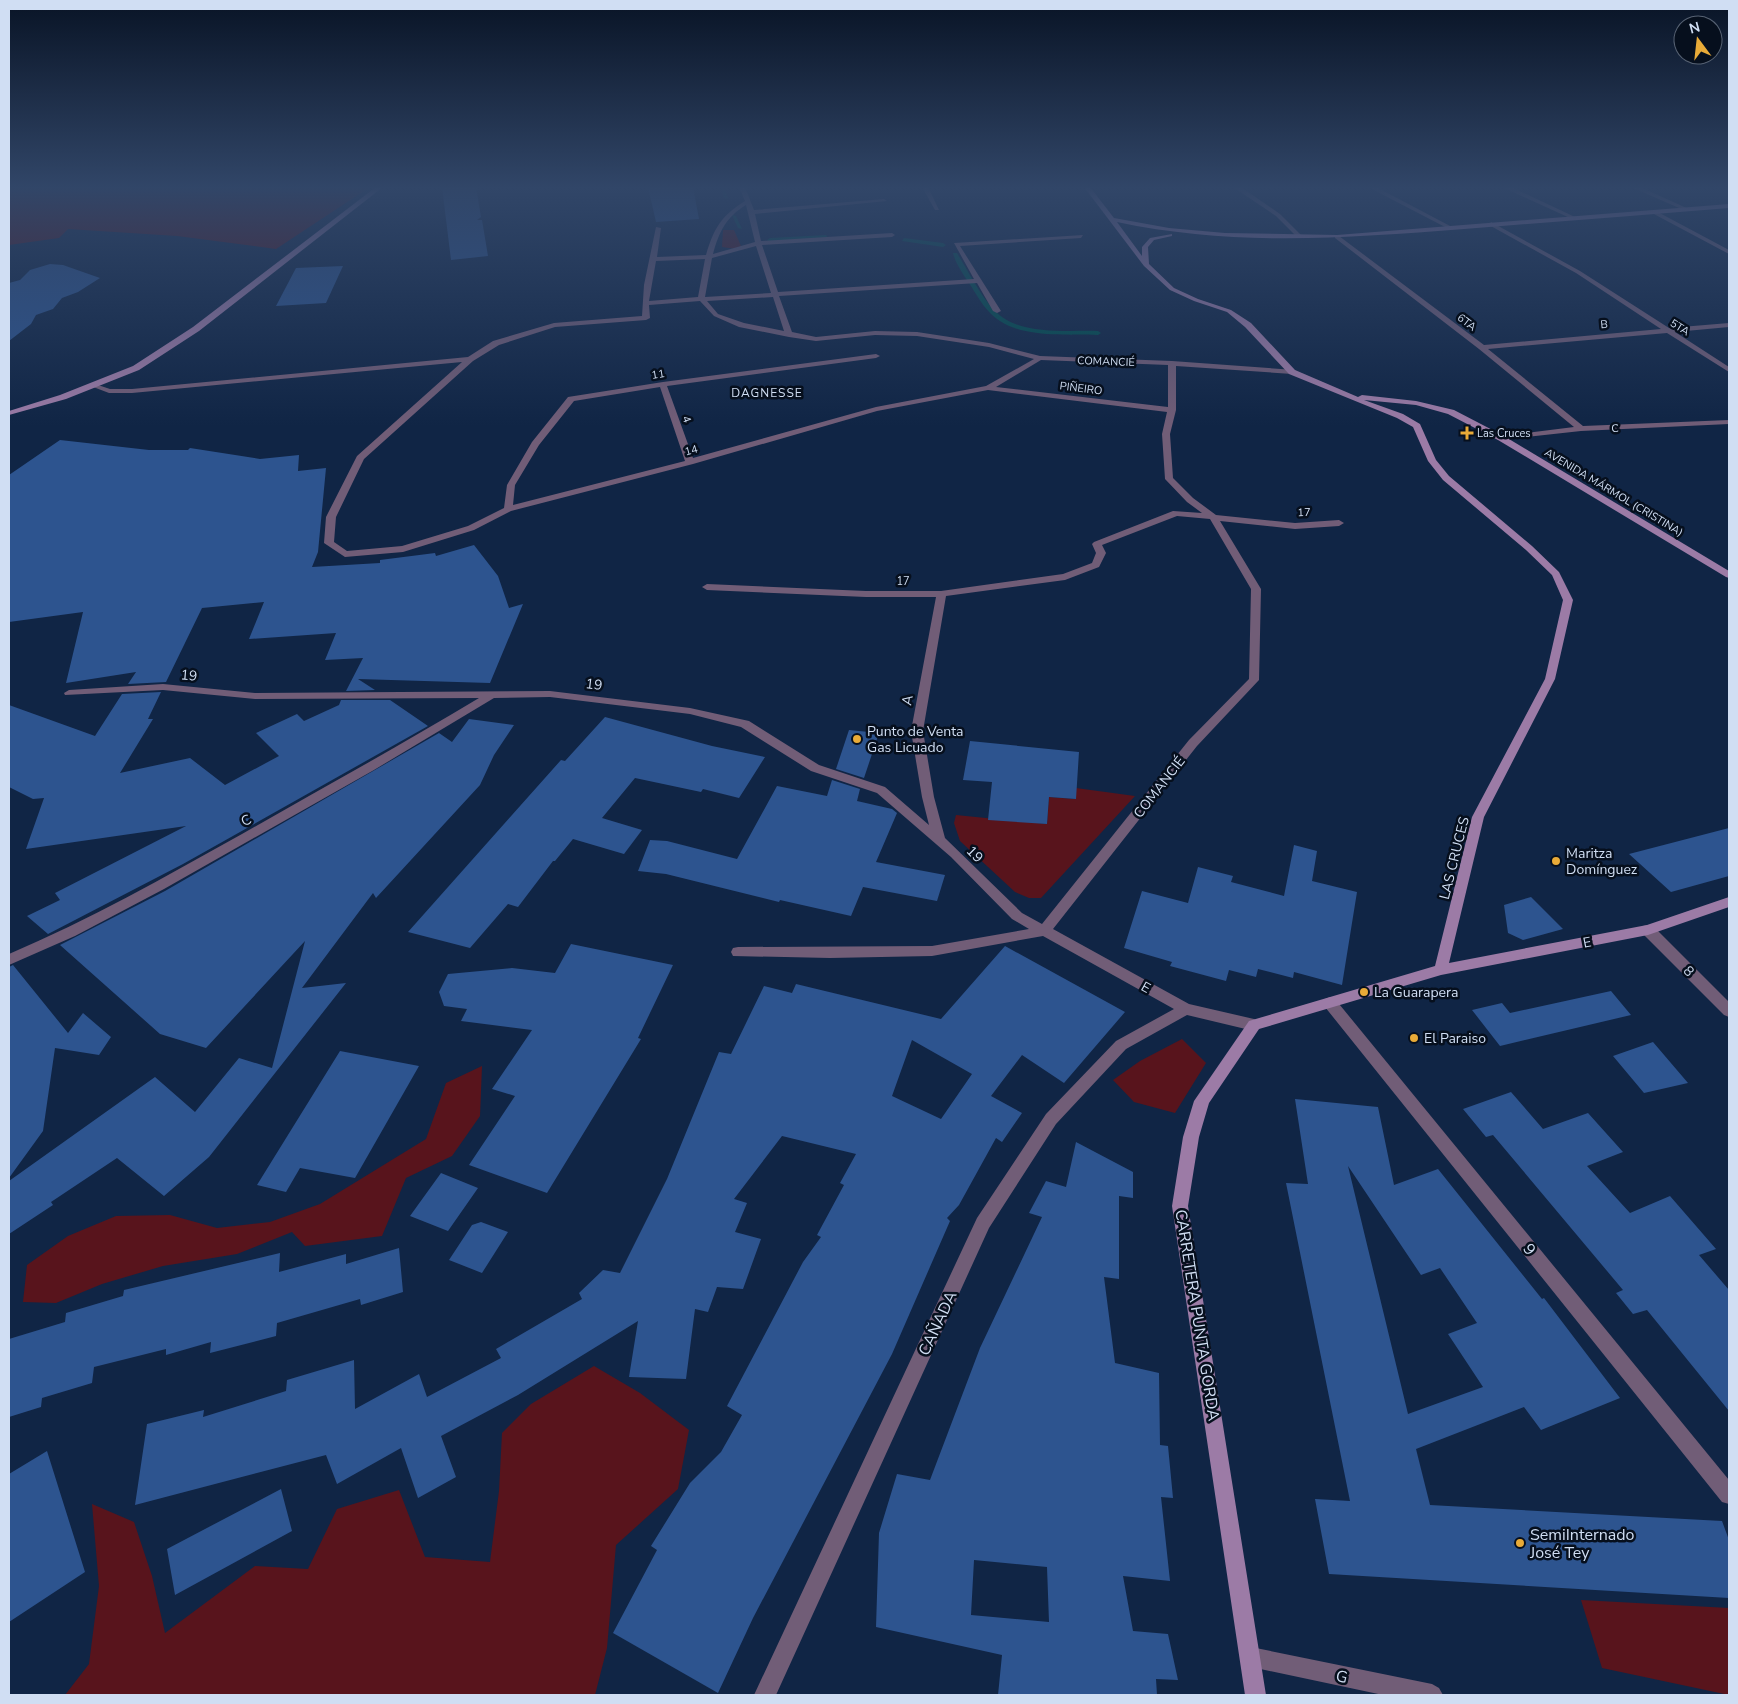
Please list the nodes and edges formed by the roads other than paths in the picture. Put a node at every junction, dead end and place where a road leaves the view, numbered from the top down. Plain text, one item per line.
1 (278, 267) edge
2 (652, 267) edge
3 (707, 267) edge
4 (766, 267) edge
5 (969, 267) edge
6 (1148, 267) edge
7 (1377, 267) edge
8 (1568, 267) edge
9 (978, 281) junction
10 (776, 294) junction
11 (702, 299) junction
12 (645, 303) junction
13 (997, 311) dead end
14 (1729, 325) edge
15 (1667, 331) junction
16 (789, 335) junction
17 (1482, 347) junction
18 (876, 356) dead end
19 (1040, 358) junction
20 (470, 359) junction
21 (1172, 363) junction
22 (1729, 370) edge
23 (1292, 372) junction
24 (663, 384) junction
25 (92, 385) junction
26 (988, 388) junction
27 (1342, 394) junction
28 (1172, 410) junction
29 (9, 413) edge
30 (1729, 422) edge
31 (1581, 430) junction
32 (1501, 438) junction
33 (690, 462) junction
34 (508, 510) junction
35 (1213, 517) junction
36 (1339, 523) dead end
37 (1729, 575) edge
38 (707, 588) dead end
39 (940, 594) junction
40 (69, 693) dead end
41 (492, 695) junction
42 (939, 840) junction
43 (1729, 902) edge
44 (1648, 930) junction
45 (1044, 931) junction
46 (738, 952) dead end
47 (9, 960) edge
48 (1441, 970) junction
49 (1330, 1003) junction
50 (1186, 1009) junction
51 (1729, 1011) edge
52 (1254, 1025) junction
53 (1729, 1495) edge
54 (1251, 1656) junction
55 (765, 1695) edge
56 (1256, 1695) edge
57 (1432, 1695) edge

1 - 25 main road
2 - 12 street
3 - 11 street
4 - 10 street
5 - 9 street
6 - 23 main road
7 - 17 street, 6TA
8 - 15 street, 5TA
9 - 10 street
9 - 13 street
10 - 11 street
10 - 16 street
11 - 12 street
11 - 16 street, COMANCIÉ
12 - 20 street
14 - 15 street, B
15 - 17 street, B
15 - 22 street, 5TA
16 - 19 street, COMANCIÉ
17 - 31 street, 6TA
18 - 24 street, 11
19 - 21 street, COMANCIÉ
19 - 26 street, 14
20 - 25 street
20 - 34 street, 14
21 - 23 street, COMANCIÉ
21 - 28 street, COMANCIÉ
23 - 27 main road, LAS CRUCES
24 - 33 street, 4
24 - 34 street, 11
25 - 29 main road
26 - 28 street, PIÑEIRO
26 - 33 street, 14
27 - 32 main road, AVENIDA MÁRMOL (CRISTINA)
27 - 48 main road, LAS CRUCES
28 - 35 street, COMANCIÉ
30 - 31 street, C
31 - 32 street, C
32 - 37 main road, AVENIDA MÁRMOL (CRISTINA)
33 - 34 street, 14
35 - 36 street, 17
35 - 39 street, 17
35 - 45 street, COMANCIÉ
38 - 39 street, 17
39 - 42 street, A
40 - 41 street, 19
41 - 42 street, 19
41 - 47 street, C
42 - 45 street, 19
43 - 44 main road, E
44 - 48 main road, E
44 - 51 street, 8
45 - 46 street
45 - 50 street, E
48 - 49 main road
49 - 52 main road
49 - 53 street, 9
50 - 52 street, E
50 - 55 street, CAÑADA
52 - 54 main road, CARRETERA PUNTA GORDA
54 - 56 main road, CARRETERA PUNTA GORDA
54 - 57 street, G

